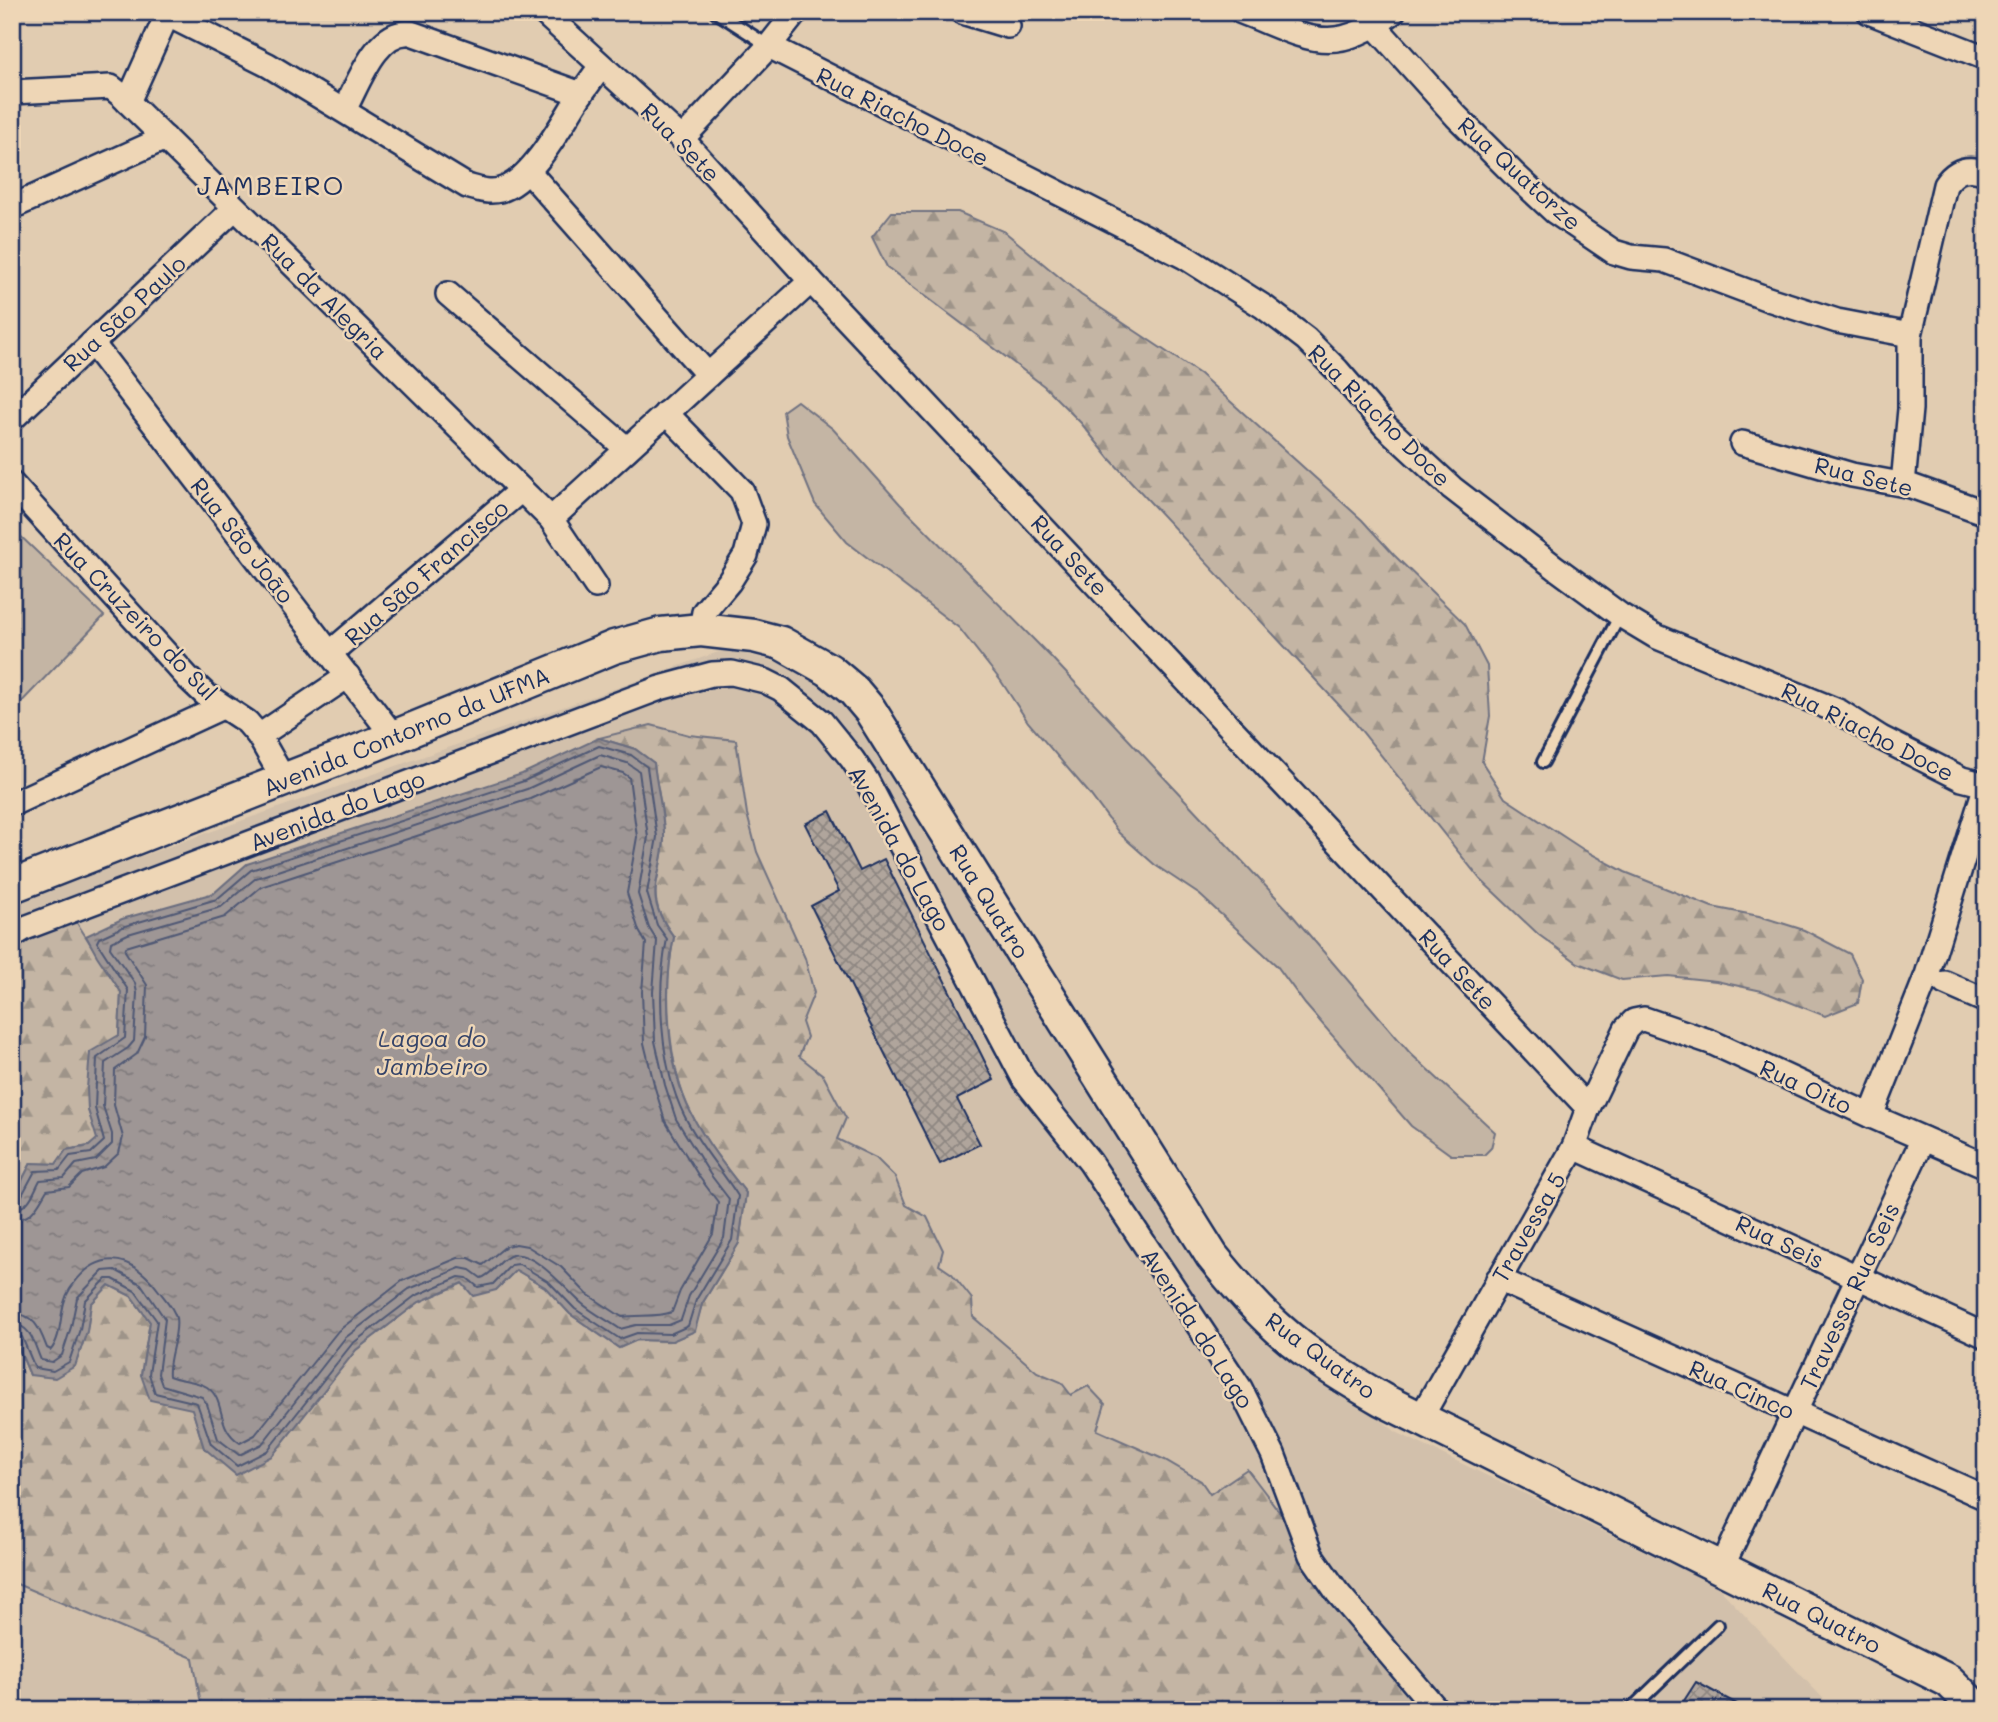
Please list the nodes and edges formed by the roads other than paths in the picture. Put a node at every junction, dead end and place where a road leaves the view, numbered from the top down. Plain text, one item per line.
1 (542, 12) edge
2 (716, 12) edge
3 (796, 12) edge
4 (962, 12) edge
5 (1242, 12) edge
6 (1393, 12) edge
7 (1869, 12) edge
8 (164, 13) edge
9 (1008, 26) dead end
10 (1375, 26) junction
11 (769, 46) junction
12 (1986, 58) edge
13 (601, 66) junction
14 (12, 92) edge
15 (581, 94) junction
16 (128, 102) junction
17 (344, 110) junction
18 (165, 138) junction
19 (682, 139) junction
20 (529, 172) junction
21 (1986, 173) edge
22 (12, 207) edge
23 (235, 208) junction
24 (811, 281) junction
25 (448, 294) dead end
26 (1910, 335) junction
27 (92, 343) junction
28 (708, 375) junction
29 (666, 413) junction
30 (12, 419) edge
31 (1742, 443) dead end
32 (627, 449) junction
33 (12, 484) edge
34 (1903, 484) junction
35 (521, 490) junction
36 (1986, 513) edge
37 (551, 519) junction
38 (596, 586) dead end
39 (1620, 615) junction
40 (701, 630) junction
41 (330, 653) junction
42 (807, 656) joint
43 (348, 676) junction
44 (222, 707) junction
45 (259, 736) junction
46 (394, 737) junction
47 (1543, 762) dead end
48 (284, 780) junction
49 (1986, 785) edge
50 (12, 804) edge
51 (12, 886) edge
52 (12, 936) edge
53 (1945, 983) dead end
54 (1986, 1000) edge
55 (1626, 1030) joint
56 (1588, 1108) junction
57 (1871, 1116) junction
58 (1923, 1139) junction
59 (1574, 1147) junction
60 (1986, 1166) edge
61 (1858, 1277) junction
62 (1498, 1279) junction
63 (1986, 1336) edge
64 (1794, 1413) junction
65 (1420, 1419) junction
66 (1986, 1498) edge
67 (1722, 1567) junction
68 (1718, 1625) dead end
69 (1948, 1681) junction
70 (1986, 1683) edge
71 (1437, 1710) edge
72 (1630, 1710) edge
73 (1978, 1710) edge

1 - 13 street, Rua Sete
2 - 11 lane
3 - 11 street
4 - 9 street
5 - 10 street
6 - 10 street
7 - 12 street
8 - 16 street
8 - 17 street
10 - 26 street, Rua Quatorze
11 - 19 street
11 - 39 street, Rua Riacho Doce
13 - 15 street
13 - 19 street, Rua Sete
14 - 16 street, Rua da Alegria
15 - 17 street
15 - 20 street
16 - 18 street, Rua da Alegria
17 - 20 street
18 - 22 street
18 - 23 street, Rua da Alegria
19 - 24 street, Rua Sete
20 - 28 street
21 - 26 street
23 - 27 street, Rua São Paulo
23 - 35 street, Rua da Alegria
24 - 28 street
24 - 56 street, Rua Sete
25 - 32 street
26 - 34 street
27 - 30 street, Rua São Paulo
27 - 41 street, Rua São João
28 - 29 street
29 - 32 street
29 - 40 street
31 - 34 street, Rua Sete
32 - 37 street
33 - 44 street, Rua Cruzeiro do Sul
34 - 36 street, Rua Sete
35 - 37 street, Rua da Alegria
35 - 41 street, Rua São Francisco
37 - 38 street, Rua da Alegria
39 - 47 lane
39 - 49 street, Rua Riacho Doce
40 - 42 main road, Avenida Contorno da UFMA
40 - 46 main road, Avenida Contorno da UFMA
41 - 43 street, Rua São João
42 - 65 main road, Rua Quatro
43 - 45 street, Rua São Francisco
43 - 46 street, Rua São João
44 - 45 street, Rua Cruzeiro do Sul
44 - 50 street
45 - 48 street, Rua Cruzeiro do Sul
46 - 48 main road, Avenida Contorno da UFMA
48 - 51 main road, Avenida Contorno da UFMA
49 - 57 street
52 - 71 street, Avenida do Lago
53 - 54 street
55 - 56 street, Travessa 5
55 - 57 street, Rua Oito
56 - 59 street, Travessa 5
57 - 58 street, Rua Oito
58 - 60 street, Rua Oito
58 - 61 street, Travessa Rua Seis
59 - 61 street, Rua Seis
59 - 62 street, Travessa 5
61 - 63 street, Rua Seis
61 - 64 street, Travessa Rua Seis
62 - 64 street, Rua Cinco
62 - 65 street, Travessa 5
64 - 66 street, Rua Cinco
64 - 67 street, Travessa Rua Seis
65 - 67 main road, Rua Quatro
67 - 69 main road, Rua Quatro
68 - 72 lane
69 - 70 main road, Rua Quatro
69 - 73 main road, Rua Quatro

